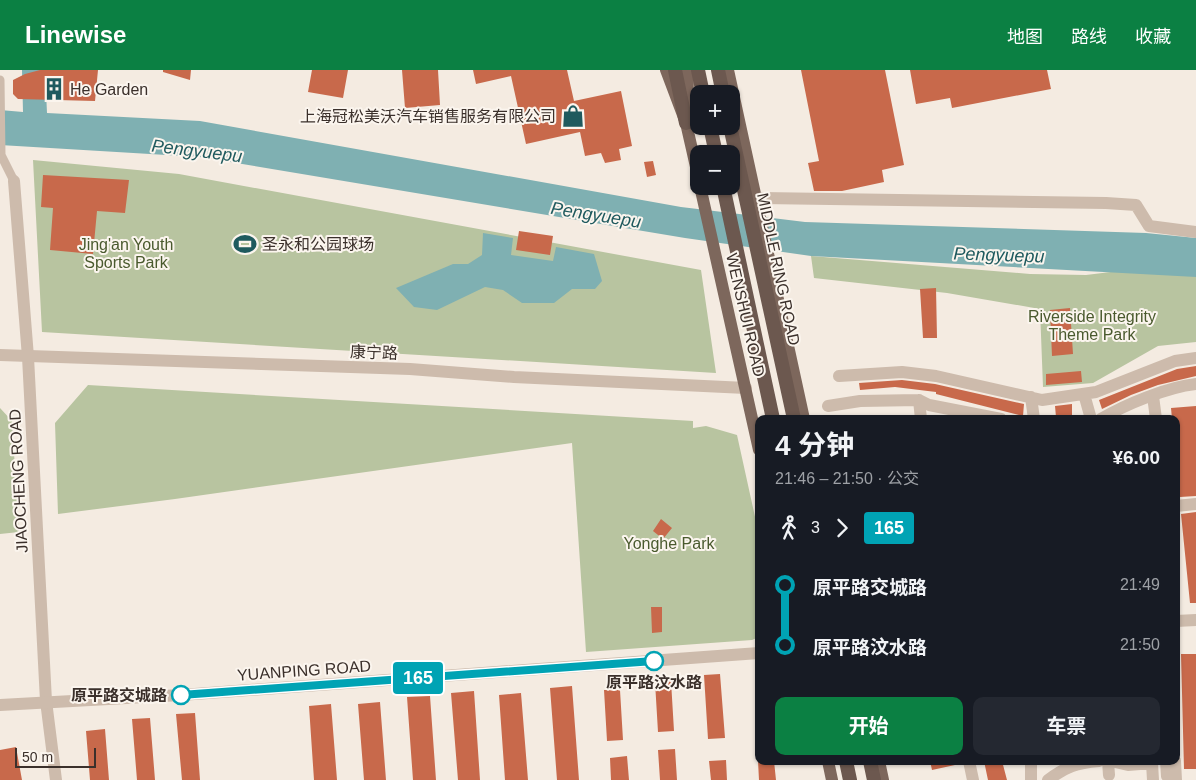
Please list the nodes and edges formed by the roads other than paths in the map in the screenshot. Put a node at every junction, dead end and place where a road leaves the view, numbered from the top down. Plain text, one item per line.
1 (666, 70) edge
2 (675, 70) edge
3 (686, 70) edge
4 (698, 70) edge
5 (704, 70) edge
6 (713, 70) edge
7 (718, 70) edge
8 (728, 70) edge
9 (0, 80) edge
10 (701, 85) edge
11 (714, 85) edge
12 (716, 85) edge
13 (718, 85) edge
14 (729, 85) edge
15 (730, 85) edge
16 (0, 99) edge
17 (686, 123) junction
18 (740, 133) edge
19 (731, 135) edge
20 (691, 145) edge
21 (1, 155) edge
22 (14, 181) joint
23 (702, 195) edge
24 (732, 195) edge
25 (732, 195) edge
26 (757, 204) junction
27 (1196, 232) edge
28 (752, 272) junction
29 (0, 356) edge
30 (28, 357) junction
31 (1196, 358) edge
32 (839, 376) dead end
33 (1196, 384) edge
34 (746, 388) junction
35 (1084, 394) junction
36 (1154, 396) junction
37 (1031, 397) junction
38 (919, 400) junction
39 (828, 406) dead end
40 (772, 415) edge
41 (779, 415) edge
42 (787, 415) edge
43 (793, 415) edge
44 (803, 415) edge
45 (921, 415) edge
46 (982, 415) edge
47 (1033, 415) edge
48 (1090, 415) edge
49 (1110, 415) edge
50 (1156, 415) edge
51 (755, 431) edge
52 (1196, 504) edge
53 (1180, 506) edge
54 (1196, 620) edge
55 (1180, 621) edge
56 (755, 653) edge
57 (46, 701) junction
58 (0, 704) edge
59 (829, 765) edge
60 (847, 765) edge
61 (853, 765) edge
62 (864, 765) edge
63 (871, 765) edge
64 (880, 765) edge
65 (970, 765) edge
66 (1030, 765) edge
67 (1071, 765) edge
68 (1110, 765) edge
69 (1153, 765) edge
70 (1166, 765) edge
71 (1175, 765) edge
72 (1110, 776) dead end
73 (56, 780) edge
74 (832, 780) edge
75 (850, 780) edge
76 (857, 780) edge
77 (867, 780) edge
78 (874, 780) edge
79 (884, 780) edge
80 (973, 780) edge
81 (1031, 780) edge
82 (1048, 780) edge
83 (1154, 780) edge
84 (1170, 780) edge
85 (1176, 780) edge

1 - 17 main road
2 - 17 highway
3 - 17 main road
4 - 10 highway
5 - 11 main road
6 - 12 main road
7 - 13 highway
8 - 14 highway
8 - 15 main road, WENSHUI ROAD
9 - 16 street
16 - 21 street
17 - 20 main road
18 - 26 main road, WENSHUI ROAD
19 - 43 highway, MIDDLE RING ROAD
21 - 22 street
22 - 30 street, JIAOCHENG ROAD
23 - 34 main road, WENSHUI ROAD
24 - 28 main road
25 - 40 highway
26 - 27 street
26 - 44 main road, WENSHUI ROAD
28 - 41 main road
28 - 42 main road
29 - 30 street, 康宁路
30 - 34 street, 康宁路
30 - 57 street, JIAOCHENG ROAD
31 - 35 street
32 - 37 street
33 - 36 street
34 - 51 main road, WENSHUI ROAD
35 - 37 street
35 - 48 street
36 - 49 street
36 - 50 street
37 - 47 street
38 - 39 street
38 - 45 street
38 - 46 street
52 - 53 street
54 - 55 street
56 - 57 street, YUANPING ROAD
57 - 58 street, YUANPING ROAD
57 - 73 street, JIAOCHENG ROAD
59 - 74 main road
60 - 75 highway
61 - 76 main road
62 - 77 main road
63 - 78 highway
64 - 79 main road
65 - 80 street
66 - 81 street
67 - 82 street
68 - 72 street
69 - 83 street
70 - 84 street
71 - 85 street

